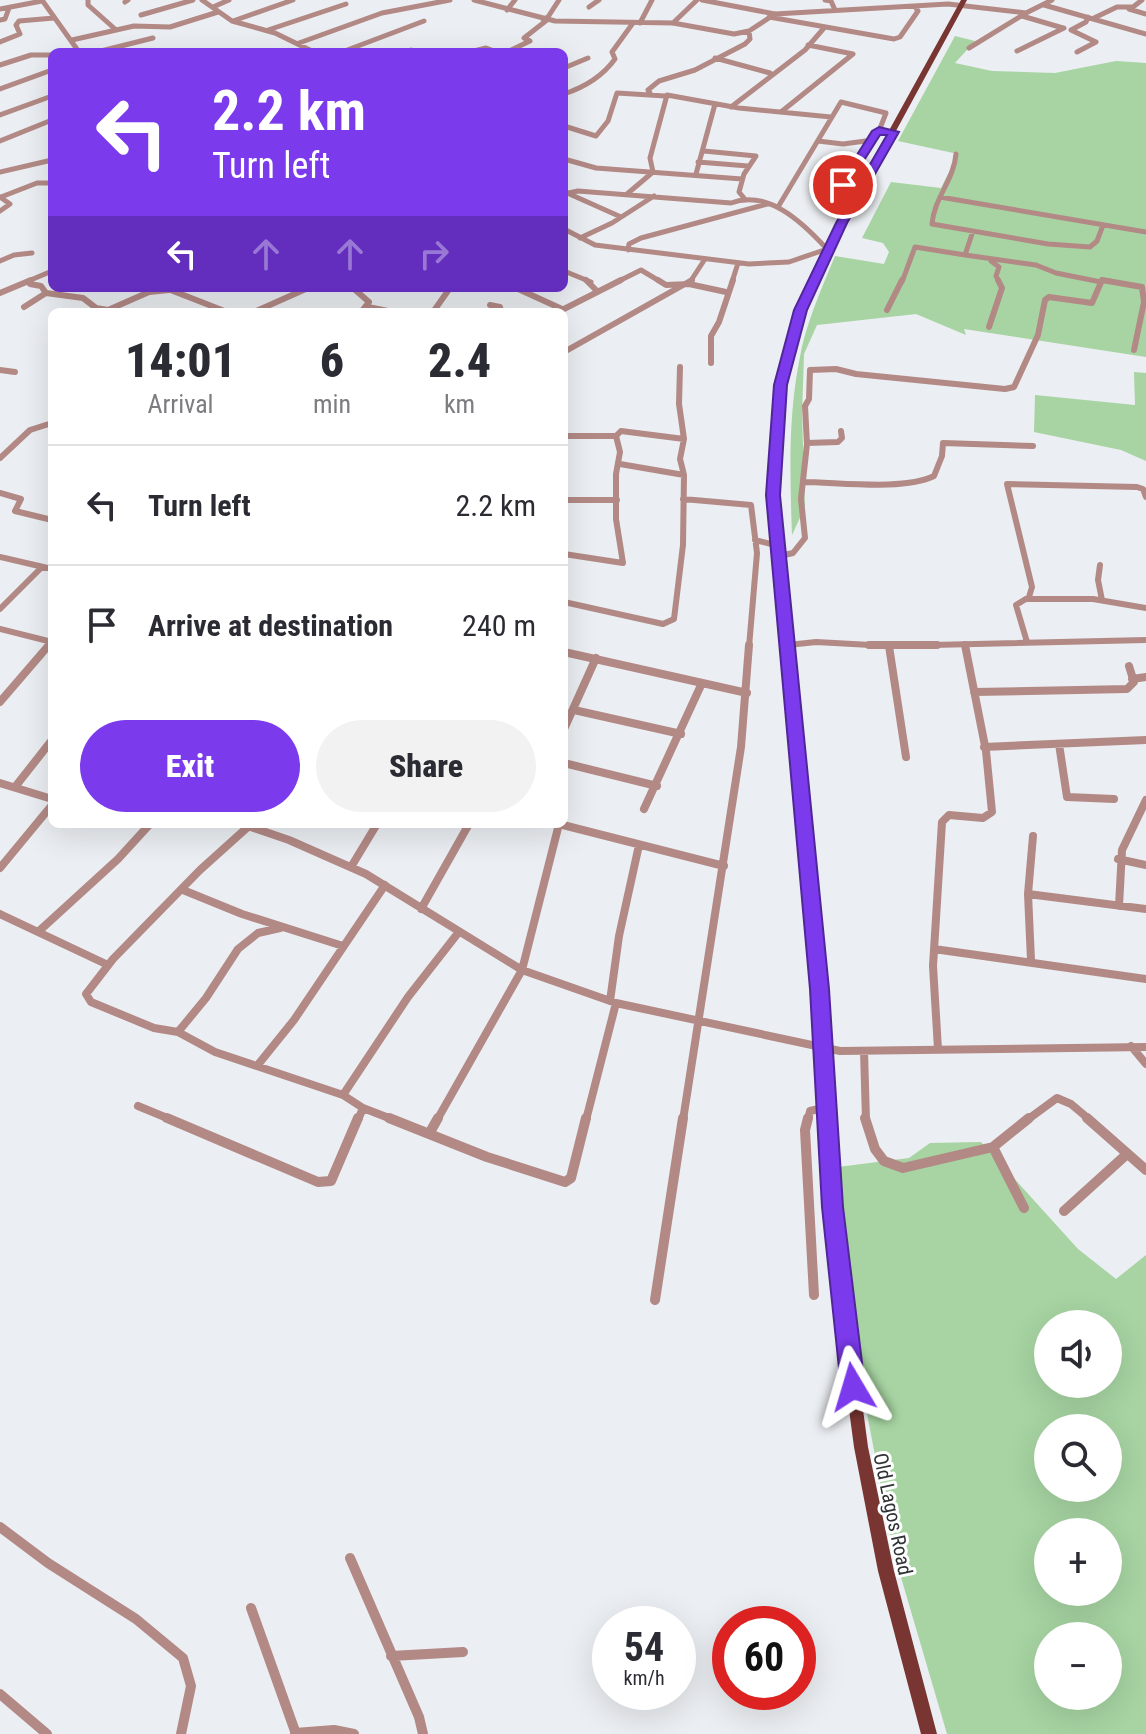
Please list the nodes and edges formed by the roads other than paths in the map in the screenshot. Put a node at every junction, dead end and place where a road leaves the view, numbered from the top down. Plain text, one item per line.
1 (88, 0) edge
2 (193, 0) edge
3 (202, 0) edge
4 (229, 0) edge
5 (293, 0) edge
6 (450, 0) edge
7 (474, 0) edge
8 (515, 0) edge
9 (559, 0) edge
10 (599, 0) edge
11 (652, 0) edge
12 (700, 0) edge
13 (825, 0) edge
14 (1052, 0) edge
15 (1142, 0) edge
16 (42, 1) edge
17 (724, 2) edge
18 (958, 3) edge
19 (346, 4) dead end
20 (1044, 5) junction
21 (213, 7) junction
22 (589, 7) dead end
23 (975, 7) joint
24 (9, 8) junction
25 (916, 8) junction
26 (1124, 8) junction
27 (0, 9) edge
28 (507, 10) junction
29 (835, 10) junction
30 (218, 12) junction
31 (775, 14) junction
32 (1024, 14) junction
33 (1146, 14) edge
34 (141, 15) dead end
35 (769, 17) junction
36 (54, 18) junction
37 (1091, 18) junction
38 (545, 19) junction
39 (0, 20) edge
40 (232, 21) junction
41 (424, 21) dead end
42 (633, 23) junction
43 (640, 23) junction
44 (673, 23) junction
45 (824, 28) junction
46 (115, 29) junction
47 (1068, 29) junction
48 (267, 30) junction
49 (749, 31) junction
50 (1146, 34) edge
51 (153, 38) dead end
52 (72, 40) junction
53 (0, 42) edge
54 (299, 43) junction
55 (808, 45) junction
56 (76, 48) edge
57 (113, 48) edge
58 (307, 48) edge
59 (353, 48) edge
60 (517, 48) edge
61 (969, 48) dead end
62 (1017, 51) dead end
63 (1077, 52) dead end
64 (48, 55) edge
65 (588, 58) dead end
66 (714, 58) junction
67 (0, 65) edge
68 (568, 66) edge
69 (48, 71) edge
70 (770, 73) dead end
71 (0, 89) edge
72 (568, 92) edge
73 (651, 94) junction
74 (665, 96) junction
75 (48, 97) edge
76 (715, 104) junction
77 (731, 107) junction
78 (781, 112) junction
79 (0, 115) edge
80 (831, 117) junction
81 (48, 122) edge
82 (568, 127) edge
83 (879, 131) junction
84 (894, 132) junction
85 (873, 140) junction
86 (0, 141) edge
87 (818, 141) junction
88 (704, 151) junction
89 (956, 154) dead end
90 (568, 160) edge
91 (48, 161) edge
92 (698, 162) junction
93 (748, 166) junction
94 (0, 172) edge
95 (653, 172) junction
96 (696, 174) junction
97 (742, 179) junction
98 (48, 183) edge
99 (832, 185) dead end
100 (568, 193) edge
101 (568, 194) edge
102 (627, 194) junction
103 (654, 196) junction
104 (0, 197) edge
105 (940, 197) junction
106 (744, 198) junction
107 (768, 204) junction
108 (778, 207) junction
109 (0, 211) edge
110 (621, 217) junction
111 (1103, 225) junction
112 (568, 231) edge
113 (973, 231) junction
114 (1146, 232) edge
115 (580, 238) junction
116 (828, 248) junction
117 (628, 250) junction
118 (32, 253) dead end
119 (965, 255) junction
120 (705, 259) junction
121 (987, 259) junction
122 (0, 261) edge
123 (738, 263) junction
124 (48, 273) edge
125 (568, 273) edge
126 (1102, 280) junction
127 (25, 284) junction
128 (689, 284) junction
129 (1144, 286) edge
130 (597, 291) junction
131 (150, 292) edge
132 (176, 292) edge
133 (299, 292) edge
134 (359, 292) edge
135 (524, 292) edge
136 (726, 292) junction
137 (0, 293) edge
138 (46, 293) junction
139 (490, 305) dead end
140 (24, 307) dead end
141 (368, 307) joint
142 (96, 308) edge
143 (113, 308) edge
144 (217, 308) edge
145 (263, 308) edge
146 (373, 308) edge
147 (500, 308) edge
148 (556, 308) edge
149 (564, 308) edge
150 (887, 310) dead end
151 (989, 327) dead end
152 (568, 350) edge
153 (1134, 350) dead end
154 (711, 363) dead end
155 (680, 367) dead end
156 (0, 370) edge
157 (15, 372) dead end
158 (48, 424) edge
159 (841, 431) dead end
160 (568, 436) edge
161 (616, 436) junction
162 (684, 439) junction
163 (807, 443) junction
164 (1033, 446) dead end
165 (0, 458) edge
166 (620, 464) junction
167 (684, 475) junction
168 (803, 482) junction
169 (0, 493) edge
170 (1146, 497) edge
171 (683, 499) junction
172 (568, 500) edge
173 (617, 500) junction
174 (48, 519) edge
175 (755, 540) junction
176 (780, 551) junction
177 (568, 555) edge
178 (0, 557) edge
179 (1100, 565) dead end
180 (42, 567) junction
181 (48, 568) edge
182 (1027, 599) junction
183 (1102, 600) junction
184 (568, 603) edge
185 (1146, 608) edge
186 (0, 609) edge
187 (0, 629) edge
188 (48, 640) edge
189 (1146, 640) edge
190 (1027, 642) junction
191 (965, 644) junction
192 (48, 645) edge
193 (788, 645) junction
194 (889, 646) junction
195 (568, 653) edge
196 (596, 658) junction
197 (1129, 666) dead end
198 (1146, 677) edge
199 (1132, 679) junction
200 (702, 683) junction
201 (4, 690) edge
202 (974, 692) junction
203 (747, 693) junction
204 (0, 702) edge
205 (574, 710) junction
206 (568, 721) edge
207 (681, 734) junction
208 (1146, 740) edge
209 (1059, 744) junction
210 (48, 745) edge
211 (984, 747) junction
212 (906, 757) dead end
213 (568, 764) edge
214 (0, 783) edge
215 (657, 786) junction
216 (15, 787) junction
217 (1114, 799) dead end
218 (48, 800) edge
219 (1146, 800) edge
220 (48, 807) edge
221 (644, 809) dead end
222 (568, 826) edge
223 (150, 828) edge
224 (244, 828) edge
225 (254, 828) edge
226 (375, 828) edge
227 (467, 828) edge
228 (558, 828) edge
229 (1033, 836) dead end
230 (639, 845) junction
231 (1118, 859) junction
232 (1146, 865) edge
233 (724, 866) junction
234 (351, 867) junction
235 (0, 868) edge
236 (385, 885) junction
237 (183, 890) junction
238 (1028, 894) junction
239 (1119, 906) junction
240 (421, 909) junction
241 (1146, 909) edge
242 (0, 914) edge
243 (258, 919) junction
244 (281, 928) junction
245 (38, 932) junction
246 (458, 933) junction
247 (250, 937) junction
248 (343, 946) junction
249 (934, 949) junction
250 (1031, 960) junction
251 (108, 965) junction
252 (522, 970) junction
253 (1146, 979) edge
254 (613, 1002) junction
255 (701, 1020) junction
256 (178, 1032) junction
257 (1130, 1046) junction
258 (823, 1047) junction
259 (1146, 1047) edge
260 (938, 1049) junction
261 (864, 1051) junction
262 (1146, 1064) edge
263 (257, 1066) junction
264 (343, 1095) junction
265 (138, 1106) dead end
266 (828, 1107) junction
267 (363, 1108) junction
268 (429, 1134) junction
269 (993, 1147) junction
270 (1127, 1154) junction
271 (1146, 1170) edge
272 (1024, 1208) dead end
273 (1064, 1211) dead end
274 (814, 1295) dead end
275 (655, 1300) dead end
276 (0, 1527) edge
277 (350, 1558) dead end
278 (251, 1608) dead end
279 (463, 1652) dead end
280 (391, 1656) junction
281 (0, 1694) edge
282 (295, 1733) edge
283 (47, 1734) edge
284 (181, 1734) edge
285 (354, 1734) edge
286 (423, 1734) edge
287 (929, 1734) edge

1 - 46 street
2 - 34 street
3 - 21 street
4 - 21 street
5 - 40 street
6 - 54 street
7 - 28 street
8 - 28 street
9 - 38 street
10 - 22 street
11 - 43 street
12 - 17 street
12 - 44 street
13 - 29 street
14 - 20 street
15 - 26 street
16 - 24 street
16 - 36 street
17 - 31 street
18 - 23 main road
18 - 25 street
18 - 84 main road, Old Lagos Road
19 - 48 street
20 - 32 street
20 - 37 street
21 - 30 street
23 - 32 street
24 - 27 street
24 - 39 street
25 - 29 street
25 - 45 street
26 - 33 street
26 - 37 street
28 - 38 street
29 - 31 street
30 - 40 street
30 - 46 street
31 - 35 street
32 - 47 street
32 - 61 street
35 - 45 street
35 - 49 street
36 - 52 street
36 - 53 street
37 - 47 street
37 - 50 street
38 - 42 street
38 - 60 street
40 - 48 street
41 - 59 street
42 - 43 street
42 - 72 street
43 - 44 street
44 - 49 street
45 - 55 street
46 - 52 street
47 - 62 street
47 - 63 street
48 - 54 street
49 - 66 street
51 - 57 street
52 - 56 street
54 - 58 street
55 - 77 street
55 - 78 street
64 - 67 street
65 - 68 street
66 - 70 street
66 - 73 street
69 - 71 street
73 - 74 street
73 - 82 street
74 - 76 street
74 - 95 street
75 - 79 street
76 - 77 street
76 - 88 street
77 - 78 street
78 - 80 street
80 - 83 street
80 - 87 street
81 - 86 street
83 - 84 street
83 - 85 street
84 - 116 main road, Old Lagos Road
85 - 87 street
85 - 99 street
87 - 108 street
88 - 92 street
88 - 93 street
89 - 105 street
90 - 95 street
91 - 94 street
92 - 93 street
92 - 96 street
93 - 97 street
95 - 96 street
95 - 102 street
96 - 97 street
97 - 106 street
98 - 104 street
100 - 102 street
101 - 110 street
102 - 103 street
103 - 106 street
103 - 110 street
104 - 109 street
105 - 111 street
105 - 113 street
106 - 107 street
107 - 108 street
107 - 117 street
108 - 116 street
110 - 115 street
111 - 113 street
111 - 114 street
112 - 115 street
113 - 119 street
115 - 117 street
116 - 123 street
116 - 176 main road, Old Lagos Road
117 - 120 street
118 - 122 street
119 - 121 street
119 - 150 street
120 - 123 street
120 - 128 street
121 - 126 street
121 - 151 street
123 - 136 street
124 - 127 street
125 - 130 street
126 - 129 street
126 - 163 street
127 - 137 street
127 - 138 street
128 - 130 street
128 - 136 street
128 - 152 street
129 - 153 street
130 - 149 street
131 - 143 street
132 - 144 street
133 - 145 street
134 - 141 street
135 - 148 street
136 - 154 street
138 - 140 street
138 - 142 street
139 - 147 street
141 - 146 street
155 - 162 street
156 - 157 street
158 - 165 street
159 - 163 street
160 - 161 street
161 - 162 street
161 - 166 street
162 - 167 street
163 - 168 street
164 - 168 street
166 - 167 street
166 - 173 street
167 - 171 street
168 - 176 street
169 - 174 street
170 - 182 street
171 - 175 street
171 - 184 street
172 - 173 street
173 - 177 street
175 - 176 street
175 - 203 street
176 - 193 main road, Old Lagos Road
178 - 180 street
179 - 183 street
180 - 181 street
180 - 186 street
182 - 183 street
182 - 190 street
183 - 185 street
187 - 188 street
189 - 190 street
190 - 191 street
191 - 194 street
191 - 202 street
192 - 201 street
193 - 194 street
193 - 258 main road, Old Lagos Road
194 - 212 street
195 - 196 street
196 - 200 street
196 - 205 street
197 - 199 street
198 - 199 street
199 - 202 street
200 - 203 street
200 - 207 street
201 - 204 street
202 - 211 street
203 - 233 street
205 - 206 street
205 - 207 street
207 - 215 street
208 - 209 street
209 - 211 street
209 - 217 street
210 - 216 street
211 - 249 street
213 - 215 street
214 - 216 street
215 - 221 street
216 - 218 street
219 - 231 street
220 - 235 street
222 - 230 street
223 - 245 street
224 - 237 street
225 - 234 street
226 - 234 street
227 - 240 street
228 - 252 street
229 - 238 street
230 - 233 street
230 - 254 street
231 - 232 street
231 - 239 street
233 - 255 street
234 - 236 street
236 - 240 street
236 - 248 street
237 - 243 street
237 - 251 street
238 - 239 street
238 - 250 street
239 - 241 street
240 - 246 street
242 - 245 street
243 - 244 street
243 - 247 street
244 - 247 street
244 - 248 street
245 - 251 street
246 - 252 street
246 - 264 street
247 - 256 street
248 - 263 street
249 - 250 street
249 - 260 street
250 - 253 street
251 - 256 street
252 - 254 street
252 - 268 street
254 - 255 street
254 - 268 street
255 - 258 street
255 - 275 street
256 - 263 street
257 - 259 street
257 - 260 street
257 - 262 street
258 - 261 street
258 - 266 main road, Old Lagos Road
260 - 261 street
261 - 269 street
263 - 264 street
264 - 267 street
265 - 267 street
266 - 274 street
266 - 287 main road, Old Lagos Road
267 - 268 street
269 - 270 street
269 - 272 street
270 - 271 street
270 - 273 street
276 - 284 street
277 - 280 street
278 - 282 street
279 - 280 street
280 - 286 street
281 - 283 street
282 - 285 street

